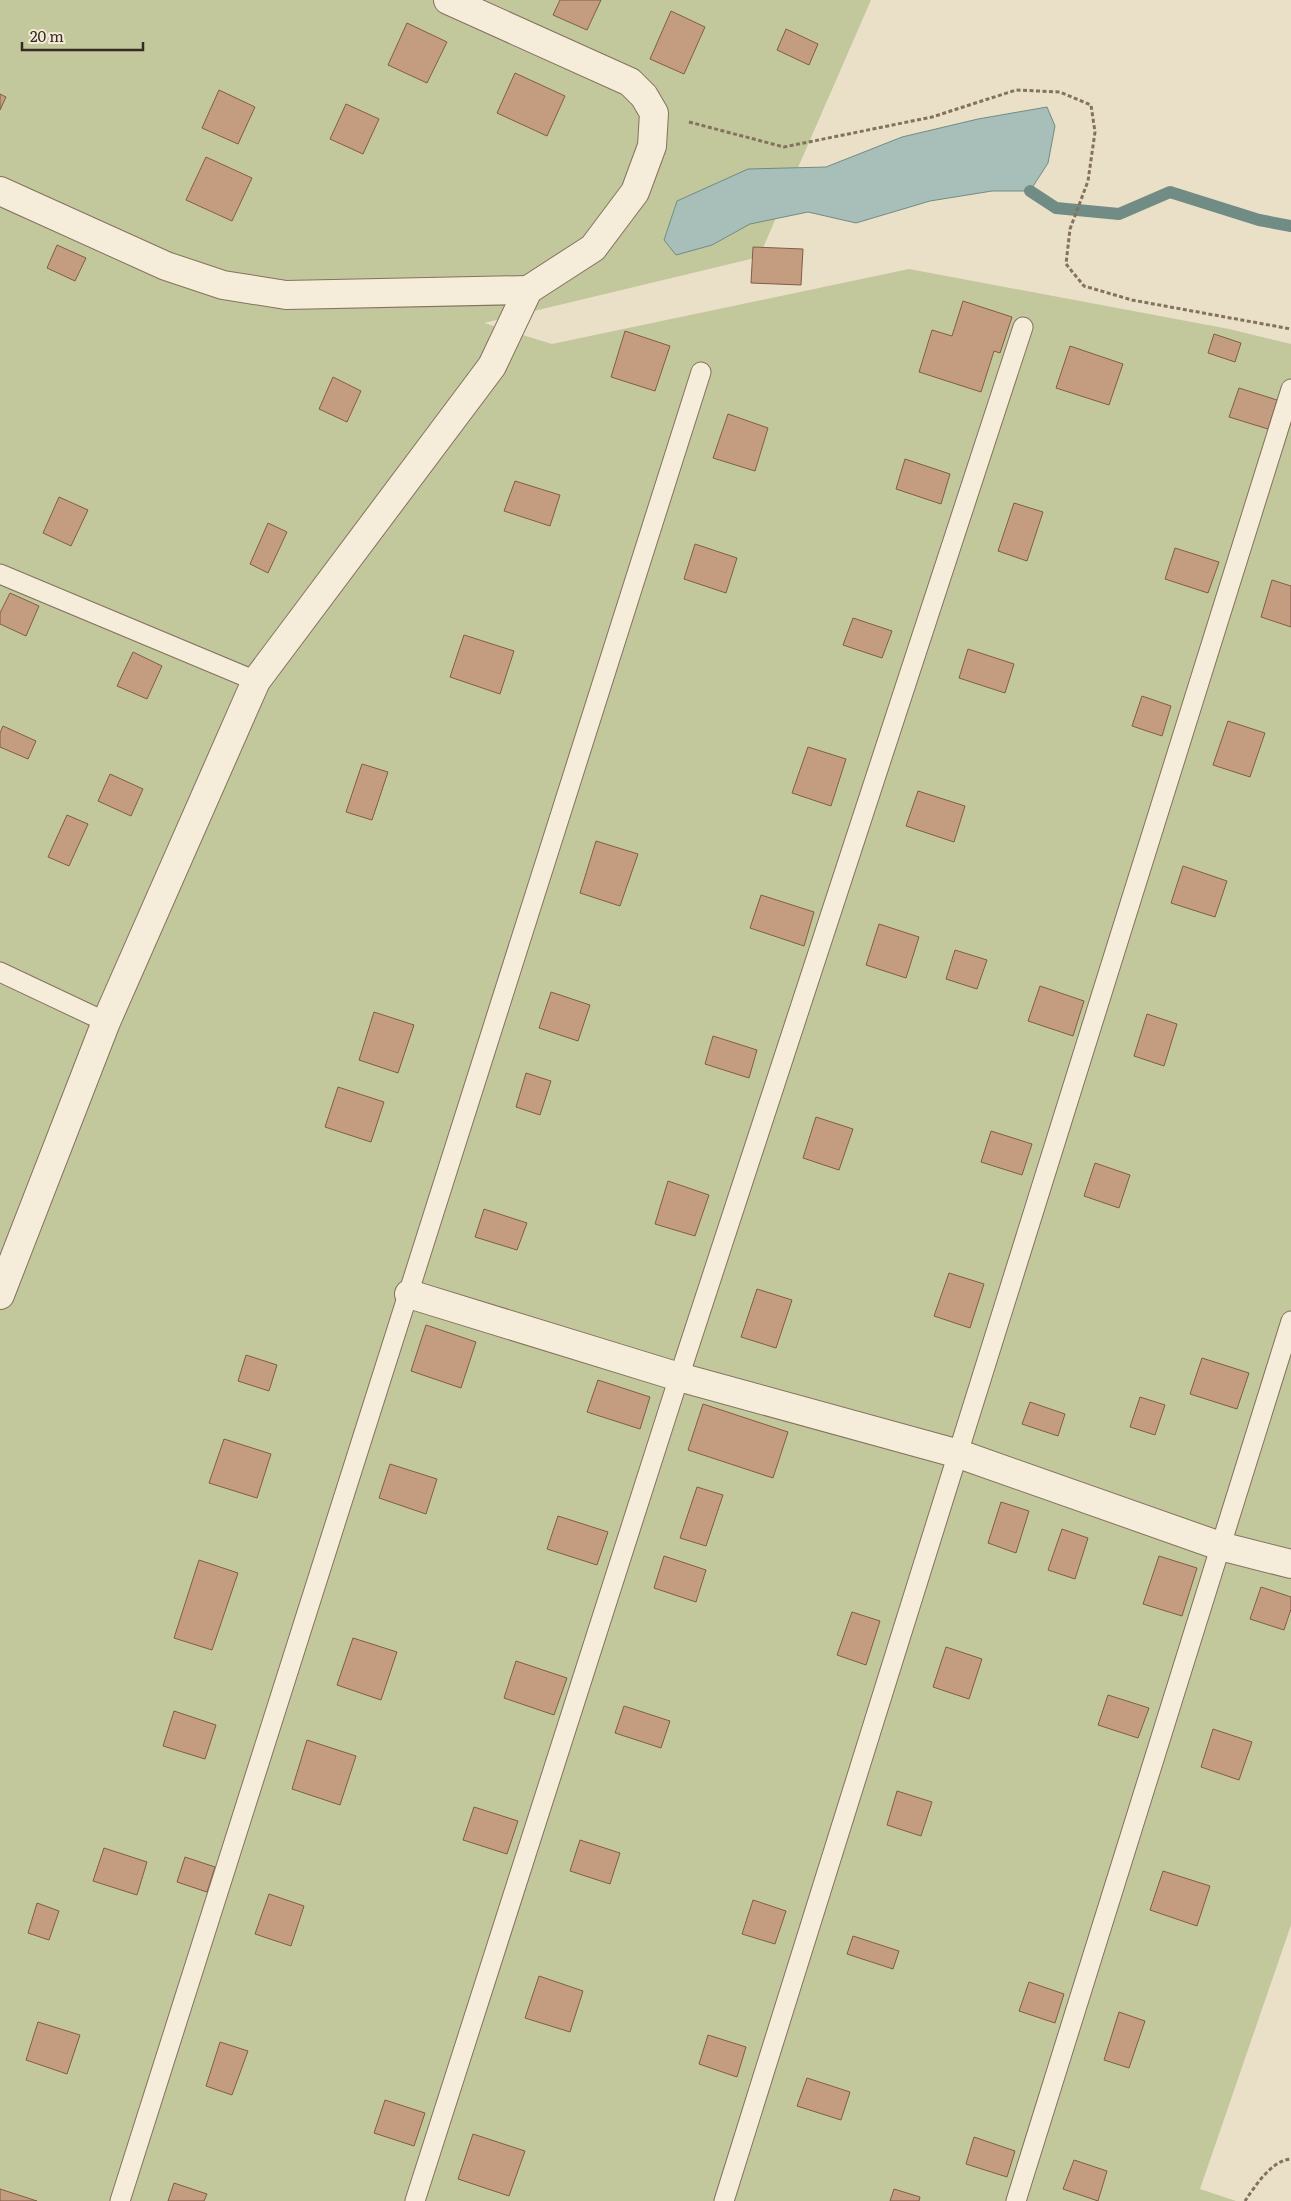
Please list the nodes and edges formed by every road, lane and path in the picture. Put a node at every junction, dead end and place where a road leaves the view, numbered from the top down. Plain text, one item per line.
1 (448, 0) edge
2 (654, 113) junction
3 (0, 191) edge
4 (528, 290) junction
5 (1023, 327) dead end
6 (1291, 329) edge
7 (701, 372) dead end
8 (1291, 389) edge
9 (0, 574) edge
10 (256, 681) junction
11 (0, 972) edge
12 (106, 1022) junction
13 (409, 1294) junction
14 (0, 1295) edge
15 (1291, 1321) edge
16 (679, 1377) junction
17 (960, 1454) junction
18 (1220, 1546) junction
19 (1291, 1564) edge
20 (1291, 2159) edge
21 (120, 2201) edge
22 (415, 2201) edge
23 (724, 2201) edge
24 (1016, 2201) edge
25 (1245, 2201) edge

1 - 2 street
2 - 4 street
2 - 6 path
3 - 4 street
4 - 10 street
5 - 16 lane
7 - 13 lane
8 - 17 lane
9 - 10 lane
10 - 12 street
11 - 12 lane
12 - 14 street
13 - 16 street
13 - 21 lane
15 - 18 lane
16 - 17 street
16 - 22 lane
17 - 18 street
17 - 23 lane
18 - 19 street
18 - 24 lane
20 - 25 path

